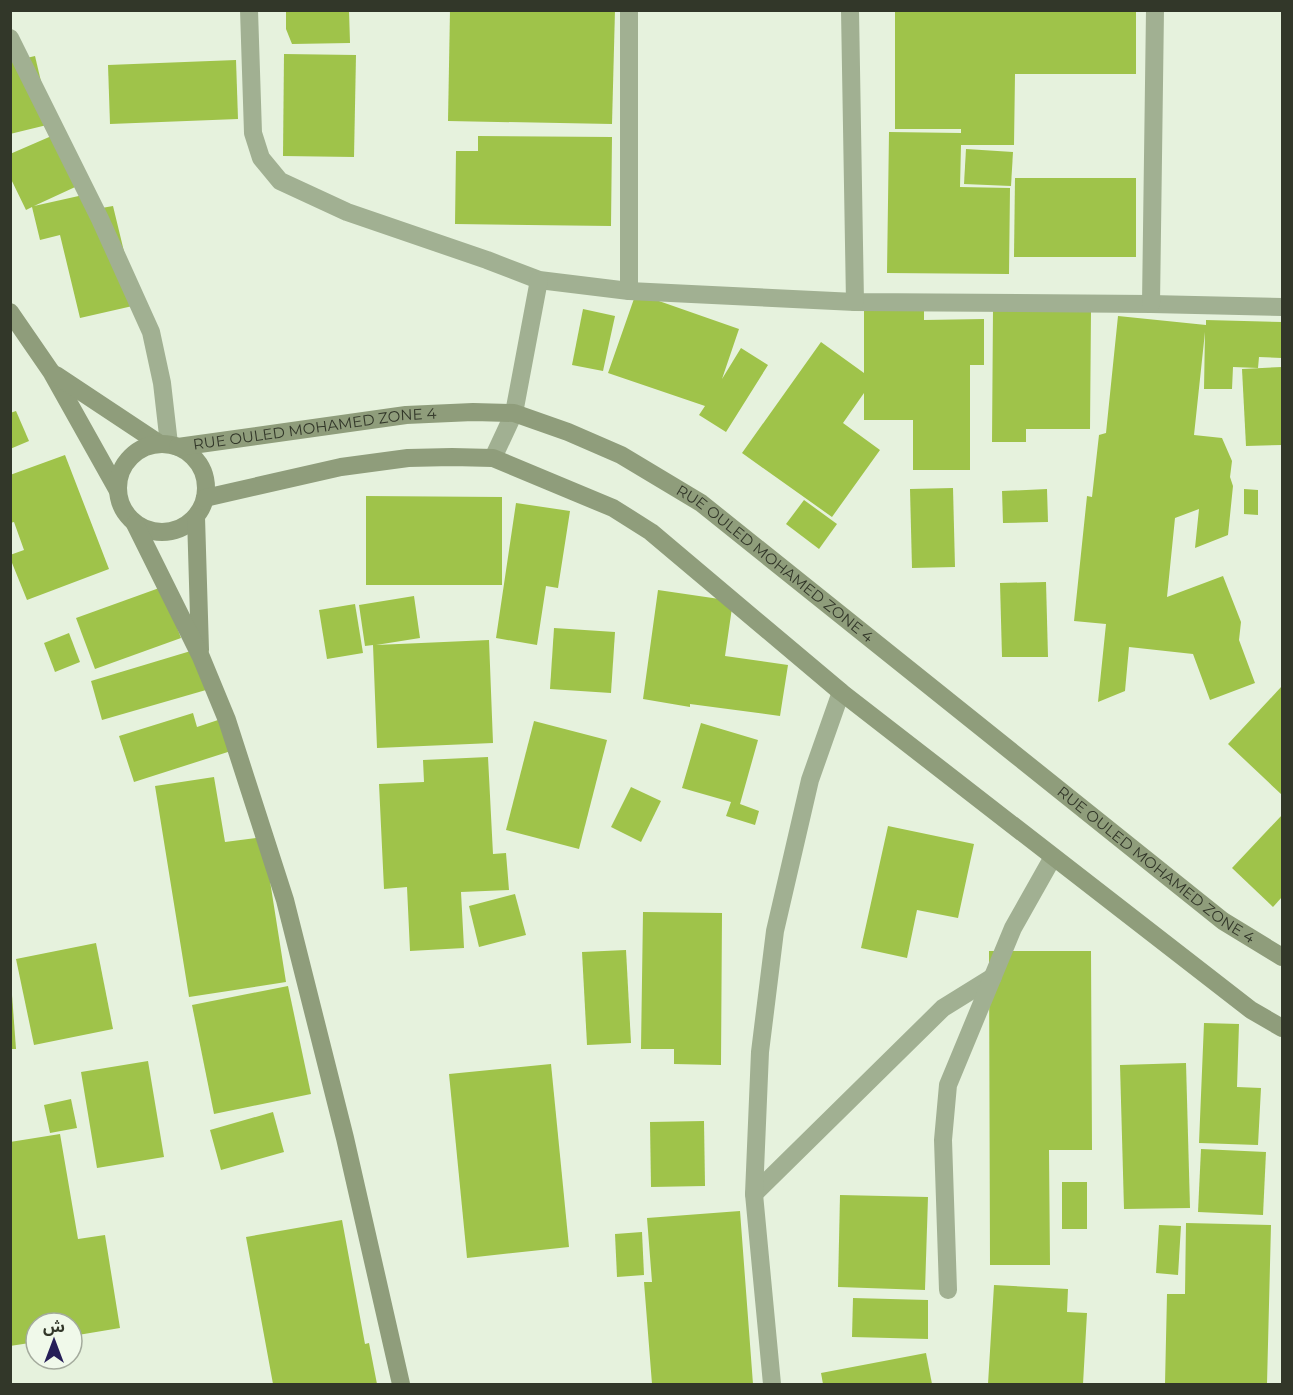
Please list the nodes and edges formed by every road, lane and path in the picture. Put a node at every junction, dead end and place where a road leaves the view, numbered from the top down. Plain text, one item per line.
1 (249, 10) edge
2 (629, 10) edge
3 (850, 10) edge
4 (1155, 10) edge
5 (10, 38) edge
6 (539, 280) junction
7 (629, 291) junction
8 (855, 302) junction
9 (1151, 304) junction
10 (1282, 308) edge
11 (10, 312) edge
12 (52, 373) junction
13 (514, 413) junction
14 (169, 445) junction
15 (493, 458) junction
16 (117, 489) junction
17 (205, 498) junction
18 (195, 517) junction
19 (135, 524) junction
20 (201, 657) junction
21 (841, 692) junction
22 (1053, 857) junction
23 (1282, 957) edge
24 (993, 976) junction
25 (1282, 1028) edge
26 (754, 1194) junction
27 (948, 1290) dead end
28 (401, 1384) edge
29 (772, 1384) edge

1 - 6 street
2 - 7 street
3 - 8 street
4 - 9 street
5 - 14 street
6 - 7 street
6 - 13 street
7 - 8 street
8 - 9 street
9 - 10 street
11 - 12 street
12 - 14 street
12 - 16 street
13 - 14 street, RUE OULED MOHAMED ZONE 4
13 - 15 street
13 - 23 street, RUE OULED MOHAMED ZONE 4
14 - 16 street
14 - 17 street
15 - 17 street
15 - 21 street
16 - 19 street
17 - 18 street
18 - 19 street
18 - 20 street
19 - 20 street
20 - 28 street
21 - 22 street
21 - 26 street
22 - 24 street
22 - 25 street
24 - 26 street
24 - 27 street
26 - 29 street

